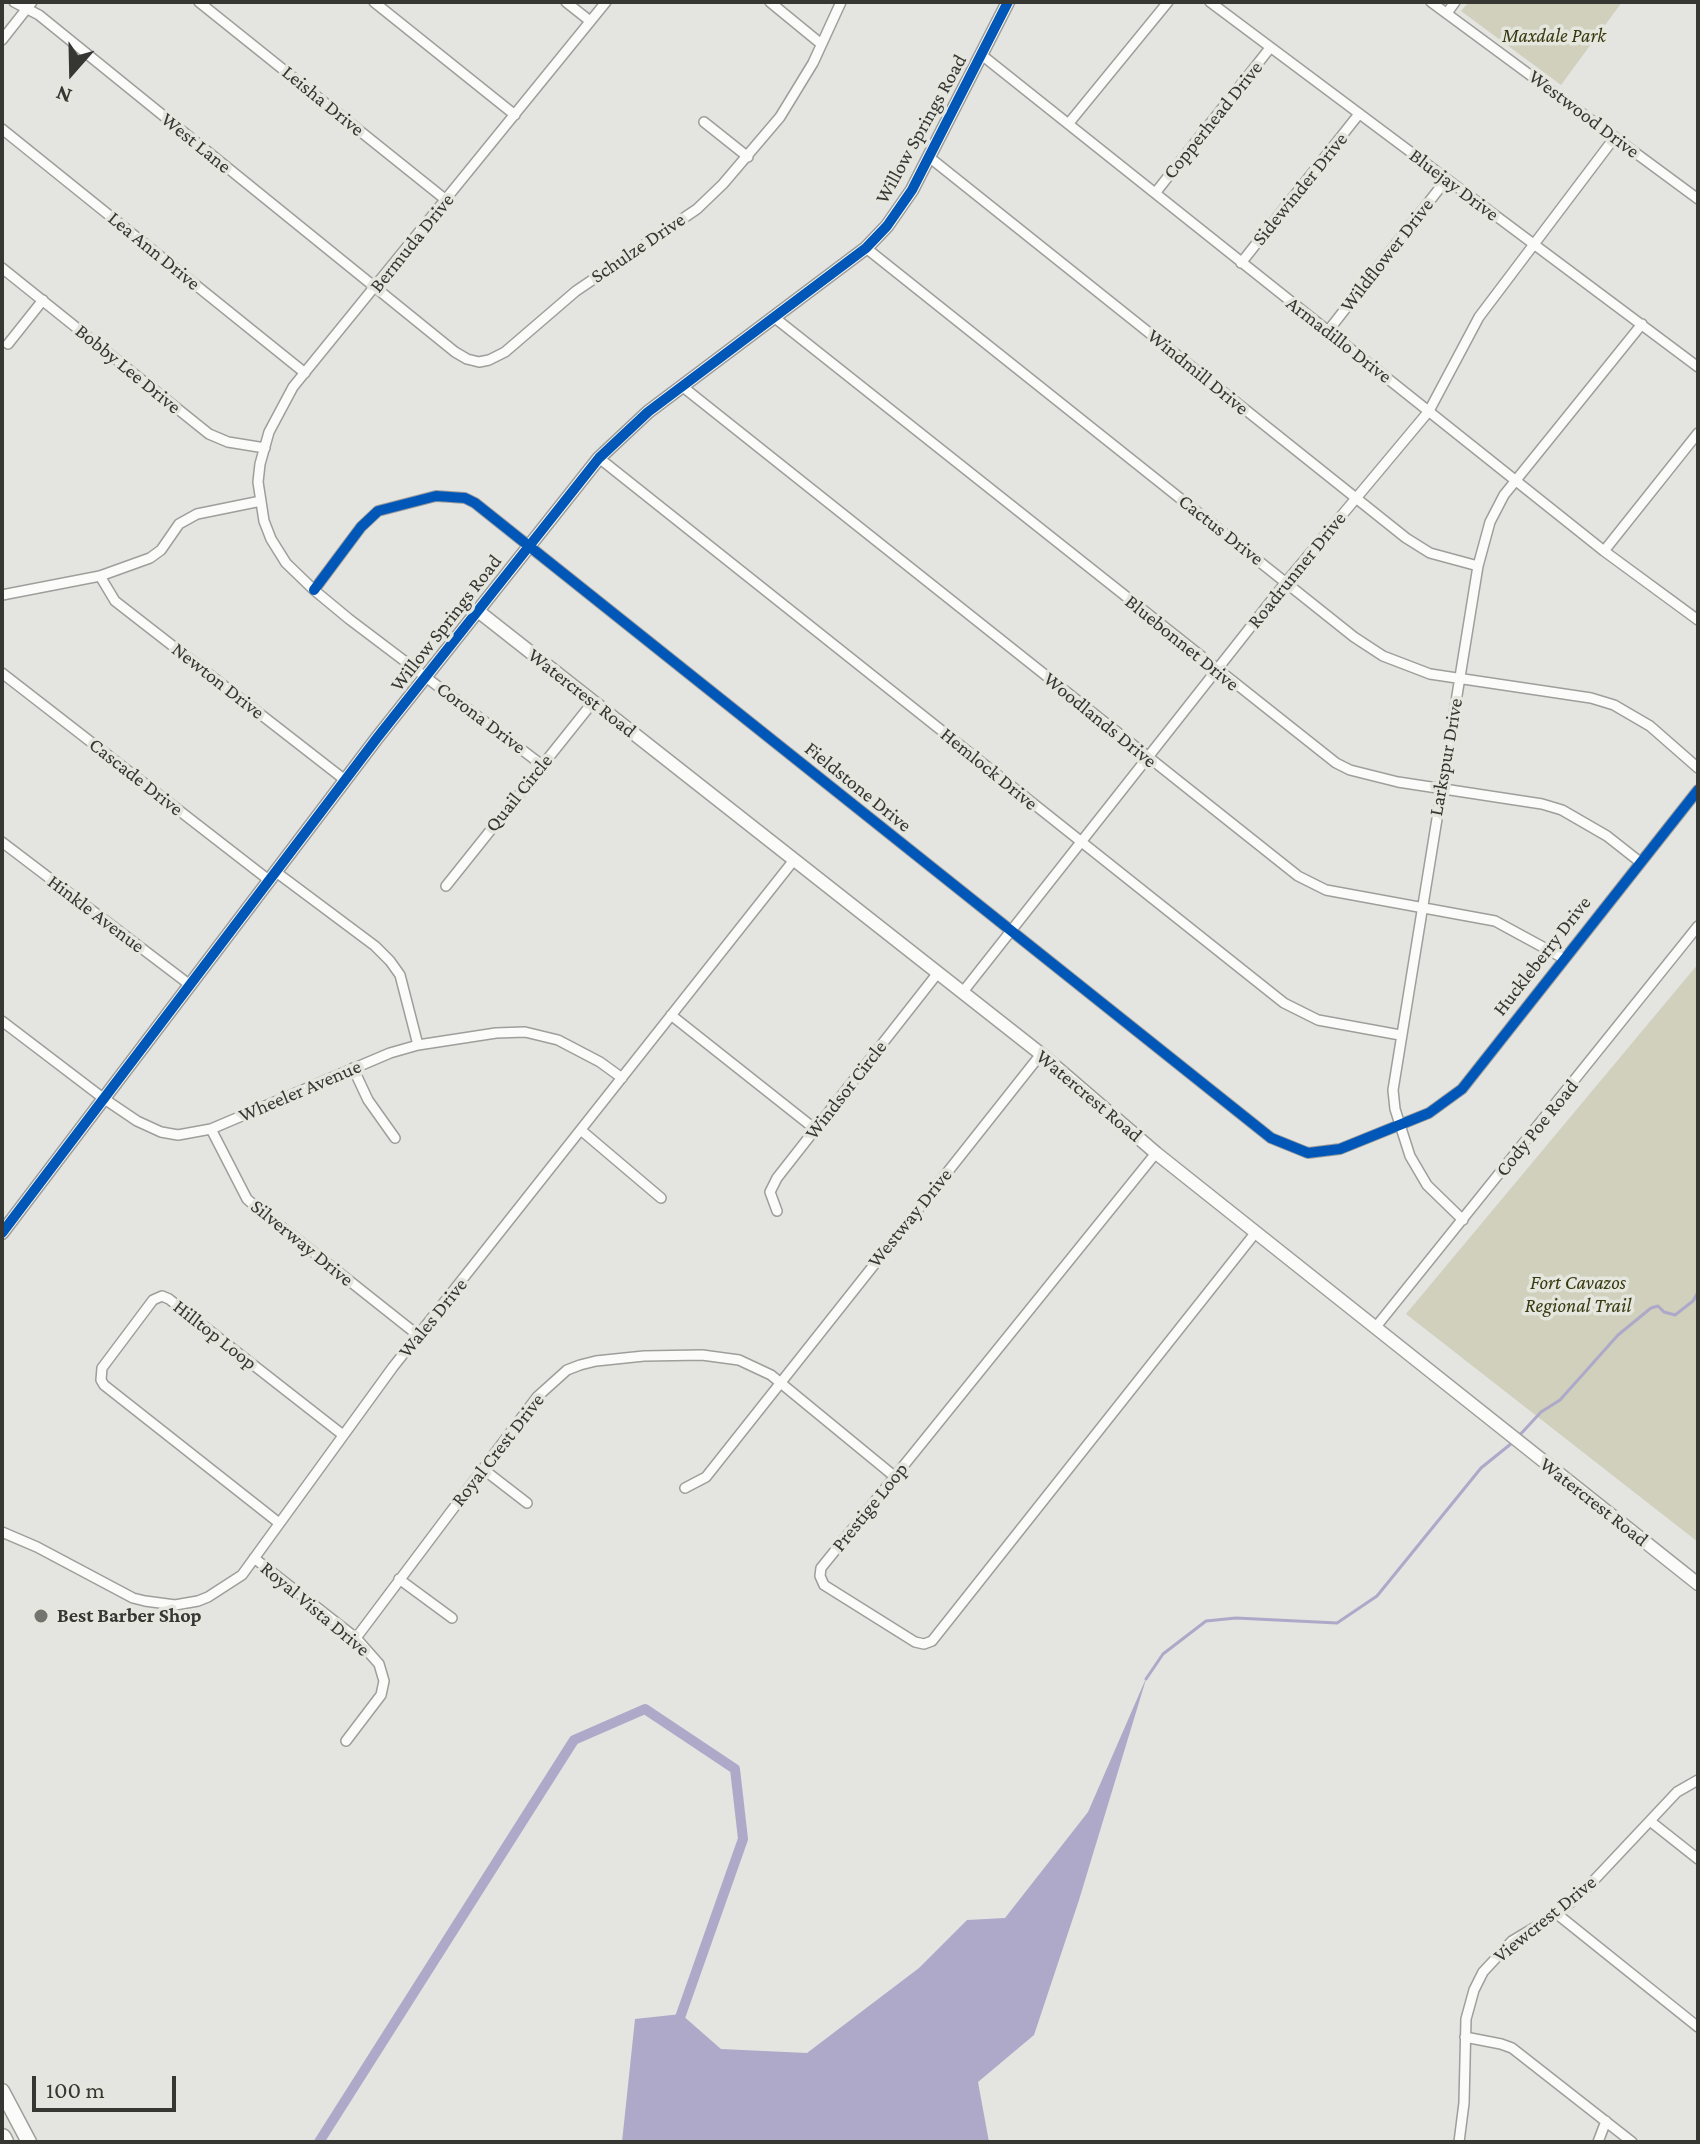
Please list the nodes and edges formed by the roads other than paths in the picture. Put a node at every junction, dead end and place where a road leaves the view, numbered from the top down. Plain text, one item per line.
1 (14, 2) edge
2 (199, 2) edge
3 (374, 2) edge
4 (566, 2) edge
5 (606, 2) edge
6 (770, 2) edge
7 (841, 2) edge
8 (1008, 2) edge
9 (1168, 2) edge
10 (1210, 2) edge
11 (1431, 2) edge
12 (1455, 2) edge
13 (29, 5) edge
14 (1447, 13) junction
15 (590, 21) junction
16 (2, 40) edge
17 (820, 43) junction
18 (1270, 48) junction
19 (983, 56) junction
20 (1359, 114) junction
21 (515, 115) junction
22 (704, 122) dead end
23 (1069, 123) junction
24 (2, 129) edge
25 (1615, 137) junction
26 (748, 157) junction
27 (929, 157) junction
28 (1446, 180) junction
29 (1156, 192) junction
30 (1698, 199) edge
31 (446, 200) junction
32 (1536, 246) junction
33 (866, 248) junction
34 (1241, 263) junction
35 (2, 268) edge
36 (377, 287) junction
37 (43, 300) junction
38 (775, 318) junction
39 (1642, 324) junction
40 (1328, 331) junction
41 (8, 344) dead end
42 (1698, 367) edge
43 (305, 373) junction
44 (683, 387) junction
45 (1429, 411) junction
46 (1698, 433) edge
47 (265, 448) junction
48 (599, 458) junction
49 (1515, 479) junction
50 (1355, 497) junction
51 (261, 501) junction
52 (530, 546) junction
53 (1604, 551) junction
54 (1478, 566) junction
55 (100, 576) junction
56 (1286, 582) junction
57 (314, 590) junction
58 (2, 595) edge
59 (478, 611) junction
60 (1697, 616) edge
61 (1217, 671) junction
62 (2, 673) edge
63 (426, 677) junction
64 (1460, 679) junction
65 (593, 702) junction
66 (1148, 758) junction
67 (542, 765) junction
68 (1698, 768) edge
69 (345, 780) junction
70 (1440, 788) junction
71 (1698, 790) edge
72 (2, 842) edge
73 (1082, 844) junction
74 (794, 860) junction
75 (1640, 862) junction
76 (273, 876) junction
77 (446, 886) dead end
78 (1421, 906) junction
79 (1698, 926) edge
80 (1009, 932) junction
81 (1563, 958) junction
82 (937, 974) junction
83 (190, 985) junction
84 (962, 993) junction
85 (671, 1015) junction
86 (2, 1021) edge
87 (1400, 1035) junction
88 (418, 1045) junction
89 (1041, 1054) junction
90 (353, 1068) junction
91 (622, 1078) junction
92 (103, 1098) junction
93 (1399, 1125) junction
94 (211, 1129) junction
95 (815, 1129) junction
96 (582, 1131) junction
97 (395, 1138) dead end
98 (1156, 1153) junction
99 (661, 1198) dead end
100 (777, 1211) dead end
101 (1463, 1220) junction
102 (1256, 1232) junction
103 (2, 1233) edge
104 (1375, 1328) junction
105 (419, 1336) junction
106 (780, 1381) junction
107 (343, 1435) junction
108 (483, 1469) junction
109 (894, 1476) junction
110 (685, 1488) dead end
111 (527, 1503) dead end
112 (279, 1523) junction
113 (2, 1532) edge
114 (254, 1558) junction
115 (399, 1579) junction
116 (1698, 1584) edge
117 (452, 1618) dead end
118 (356, 1638) junction
119 (346, 1741) dead end
120 (1698, 1780) edge
121 (1650, 1821) junction
122 (1698, 1859) edge
123 (1557, 1914) junction
124 (1698, 2027) edge
125 (1465, 2037) junction
126 (2, 2091) edge
127 (1606, 2121) junction
128 (29, 2142) edge
129 (1459, 2142) edge
130 (1598, 2142) edge
131 (1632, 2142) edge

1 - 13 street, West Lane
2 - 31 street, Leisha Drive
3 - 21 street
4 - 15 street
5 - 15 street, Bermuda Drive
6 - 17 street
7 - 17 street, Schulze Drive
8 - 19 street, Willow Springs Road
9 - 23 street
10 - 18 street, Bluejay Drive
11 - 14 street, Westwood Drive
12 - 14 street
13 - 16 street
13 - 36 street, West Lane
14 - 25 street, Westwood Drive
15 - 21 street, Bermuda Drive
17 - 26 street, Schulze Drive
18 - 20 street, Bluejay Drive
18 - 29 street, Copperhead Drive
19 - 23 street, Armadillo Drive
19 - 27 street, Willow Springs Road
20 - 28 street, Bluejay Drive
20 - 34 street, Sidewinder Drive
21 - 31 street, Bermuda Drive
22 - 26 street
23 - 29 street, Armadillo Drive
24 - 43 street, Lea Ann Drive
25 - 30 street, Westwood Drive
25 - 32 street, Roadrunner Drive
26 - 36 street, Schulze Drive
27 - 33 street, Willow Springs Road
27 - 50 street, Windmill Drive
28 - 32 street, Bluejay Drive
28 - 40 street, Wildflower Drive
29 - 34 street, Armadillo Drive
31 - 36 street, Bermuda Drive
32 - 39 street, Bluejay Drive
32 - 45 street, Roadrunner Drive
33 - 38 street, Willow Springs Road
33 - 56 street, Cactus Drive
34 - 40 street, Armadillo Drive
35 - 37 street, Bobby Lee Drive
36 - 43 street, Bermuda Drive
37 - 41 street
37 - 47 street, Bobby Lee Drive
38 - 44 street, Willow Springs Road
38 - 61 street, Bluebonnet Drive
39 - 42 street, Bluejay Drive
39 - 49 street, Larkspur Drive
40 - 45 street, Armadillo Drive
43 - 47 street, Bermuda Drive
44 - 48 street, Willow Springs Road
44 - 66 street, Woodlands Drive
45 - 49 street, Armadillo Drive
45 - 50 street, Roadrunner Drive
46 - 53 street
47 - 51 street, Bermuda Drive
48 - 52 street, Willow Springs Road
48 - 73 street, Hemlock Drive
49 - 53 street, Armadillo Drive
49 - 54 street, Larkspur Drive
50 - 54 street, Windmill Drive
50 - 56 street, Roadrunner Drive
51 - 55 street
51 - 57 street, Corona Drive
52 - 57 street, Fieldstone Drive
52 - 59 street, Willow Springs Road
52 - 80 street, Fieldstone Drive
53 - 60 street, Armadillo Drive
54 - 64 street, Larkspur Drive
55 - 58 street
55 - 69 street, Newton Drive
56 - 61 street, Roadrunner Drive
56 - 64 street, Cactus Drive
57 - 63 street, Corona Drive
59 - 63 street, Willow Springs Road
59 - 65 street, Watercrest Road
61 - 66 street, Roadrunner Drive
61 - 70 street, Bluebonnet Drive
62 - 76 street, Cascade Drive
63 - 67 street, Corona Drive
63 - 69 street, Willow Springs Road
64 - 68 street, Cactus Drive
64 - 70 street, Larkspur Drive
65 - 67 street, Quail Circle
65 - 74 street, Watercrest Road
66 - 73 street, Roadrunner Drive
66 - 78 street, Woodlands Drive
67 - 77 street, Quail Circle
69 - 76 street, Willow Springs Road
70 - 75 street, Bluebonnet Drive
70 - 78 street, Larkspur Drive
71 - 75 street, Huckleberry Drive
72 - 83 street, Hinkle Avenue
73 - 80 street, Roadrunner Drive
73 - 87 street, Hemlock Drive
74 - 82 street, Watercrest Road
74 - 85 street, Wales Drive
75 - 81 street, Huckleberry Drive
76 - 83 street, Willow Springs Road
76 - 88 street, Cascade Drive
78 - 81 street, Woodlands Drive
78 - 87 street, Larkspur Drive
79 - 101 street, Cody Poe Road
80 - 84 street, Roadrunner Drive
80 - 93 street, Fieldstone Drive
81 - 93 street, Huckleberry Drive
82 - 84 street, Watercrest Road
82 - 95 street, Windsor Circle
83 - 92 street, Willow Springs Road
84 - 89 street, Watercrest Road
85 - 91 street, Wales Drive
85 - 95 street
86 - 92 street, Wheeler Avenue
87 - 93 street, Larkspur Drive
88 - 90 street, Wheeler Avenue
88 - 91 street, Wheeler Avenue
89 - 98 street, Watercrest Road
89 - 106 street, Westway Drive
90 - 94 street, Wheeler Avenue
90 - 97 street
91 - 96 street, Wales Drive
92 - 94 street, Wheeler Avenue
92 - 103 street, Willow Springs Road
93 - 101 street, Larkspur Drive
94 - 105 street, Silverway Drive
95 - 100 street, Windsor Circle
96 - 99 street
96 - 105 street, Wales Drive
98 - 102 street, Watercrest Road
98 - 109 street, Prestige Loop
101 - 104 street, Cody Poe Road
102 - 104 street, Watercrest Road
102 - 109 street, Prestige Loop
104 - 116 street, Watercrest Road
105 - 107 street, Wales Drive
106 - 108 street, Royal Crest Drive
106 - 109 street, Royal Crest Drive
106 - 110 street, Westway Drive
107 - 112 street, Wales Drive
107 - 112 street, Hilltop Loop
108 - 111 street
108 - 115 street, Royal Crest Drive
112 - 114 street, Wales Drive
113 - 114 street, Wales Drive
114 - 118 street, Royal Vista Drive
115 - 117 street
115 - 118 street, Royal Crest Drive
118 - 119 street, Royal Vista Drive
120 - 121 street, Viewcrest Drive
121 - 122 street
121 - 123 street, Viewcrest Drive
123 - 124 street
123 - 125 street, Viewcrest Drive
125 - 127 street
125 - 129 street, Viewcrest Drive
126 - 128 main road
127 - 130 street
127 - 131 street

